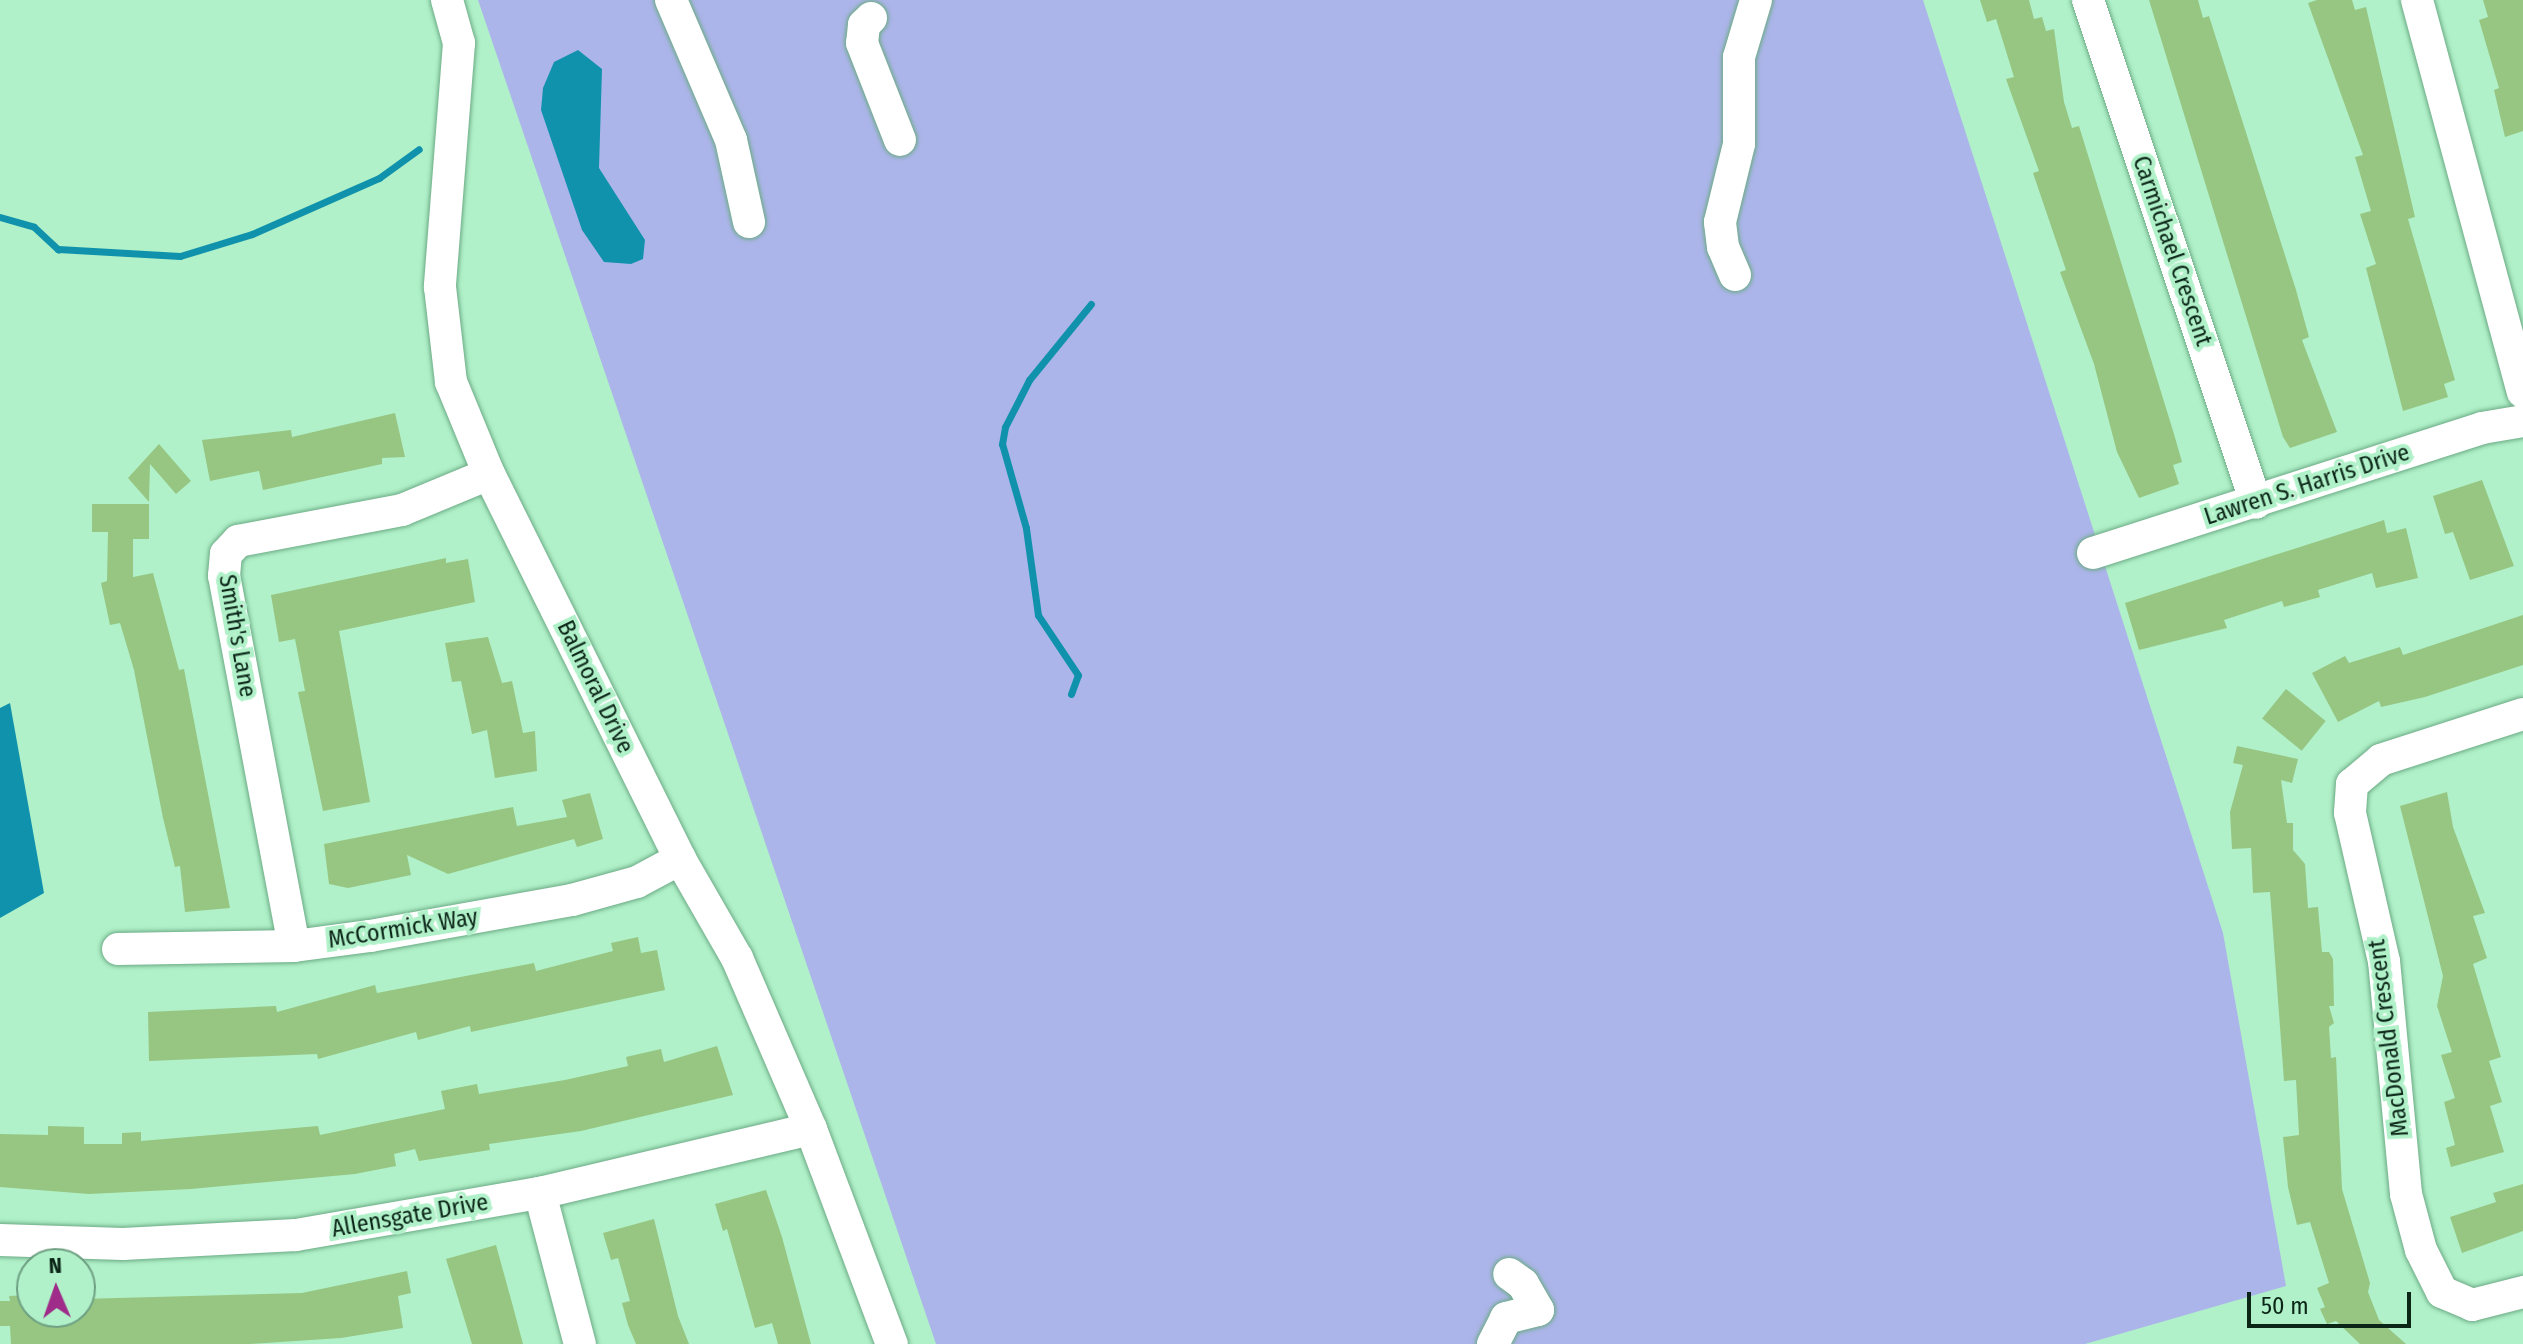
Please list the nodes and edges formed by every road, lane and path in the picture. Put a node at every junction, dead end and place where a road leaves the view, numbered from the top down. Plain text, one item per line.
1 (447, 0) edge
2 (671, 0) edge
3 (1756, 0) edge
4 (2088, 0) edge
5 (2417, 0) edge
6 (871, 18) dead end
7 (900, 140) dead end
8 (749, 222) dead end
9 (1735, 275) dead end
10 (2523, 392) edge
11 (2523, 421) edge
12 (489, 474) junction
13 (2256, 503) junction
14 (2093, 553) dead end
15 (2523, 714) edge
16 (680, 859) junction
17 (294, 946) junction
18 (118, 949) dead end
19 (811, 1129) junction
20 (540, 1193) junction
21 (0, 1240) edge
22 (1509, 1274) dead end
23 (2523, 1292) edge
24 (580, 1344) edge
25 (892, 1344) edge
26 (1493, 1344) edge

1 - 12 street, Balmoral Drive
2 - 8 street
3 - 9 street
4 - 13 street, Carmichael Crescent
5 - 10 street
6 - 7 street
11 - 13 street, Lawren S. Harris Drive
12 - 16 street, Balmoral Drive
12 - 17 street, Smith's Lane
13 - 14 street, Lawren S. Harris Drive
15 - 23 street, MacDonald Crescent
16 - 17 street, McCormick Way
16 - 19 street, Balmoral Drive
17 - 18 street, McCormick Way
19 - 20 street, Allensgate Drive
19 - 25 street, Balmoral Drive
20 - 21 street, Allensgate Drive
20 - 24 street
22 - 26 street

